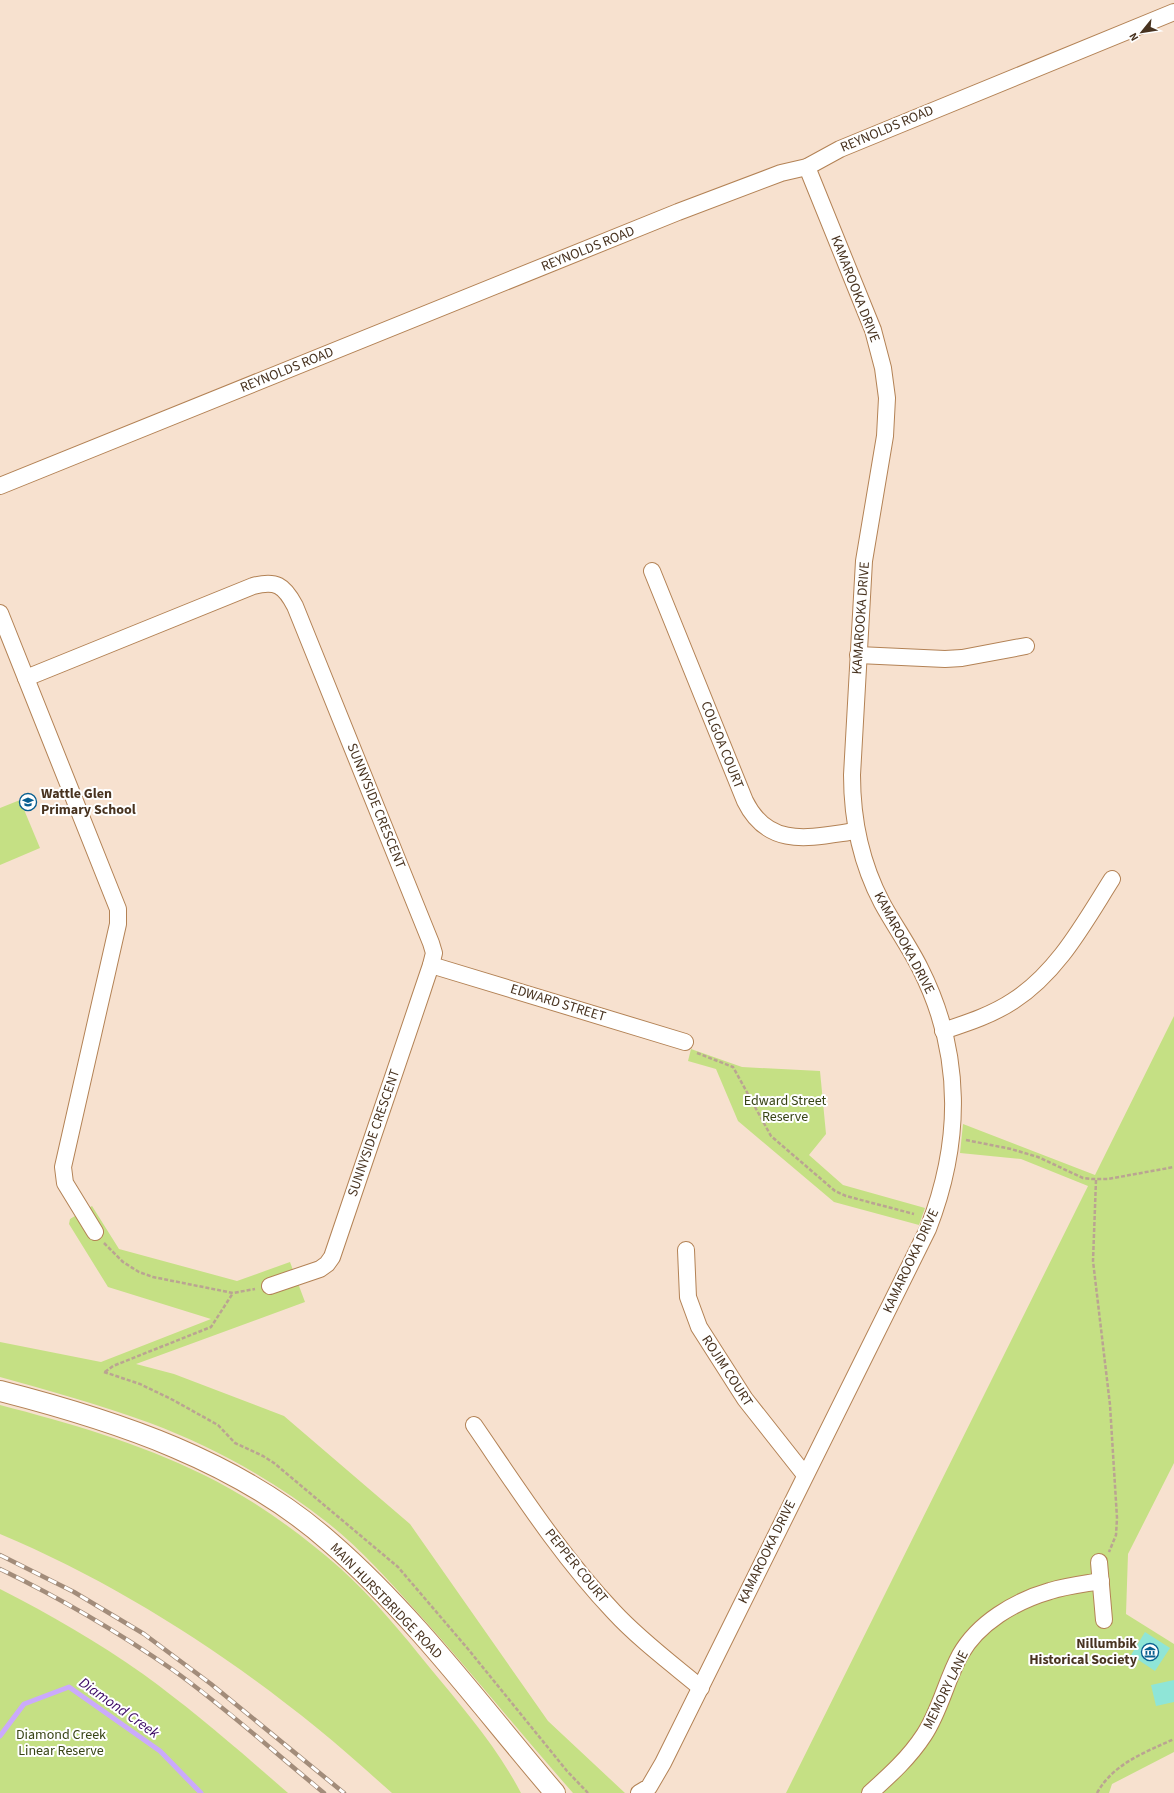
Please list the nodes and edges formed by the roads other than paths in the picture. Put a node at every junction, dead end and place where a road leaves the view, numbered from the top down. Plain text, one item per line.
1 (1174, 12) edge
2 (807, 167) junction
3 (0, 486) edge
4 (652, 571) dead end
5 (0, 613) edge
6 (1026, 646) dead end
7 (858, 655) junction
8 (26, 678) junction
9 (856, 831) junction
10 (1112, 880) dead end
11 (431, 964) junction
12 (943, 1031) junction
13 (685, 1043) road end
14 (95, 1232) road end
15 (686, 1250) dead end
16 (270, 1286) road end
17 (0, 1391) edge
18 (474, 1425) dead end
19 (805, 1475) junction
20 (1099, 1562) road end
21 (1101, 1581) junction
22 (1104, 1620) dead end
23 (701, 1688) junction
24 (646, 1791) edge
25 (555, 1793) edge
26 (870, 1793) edge

1 - 2 street, REYNOLDS ROAD
2 - 3 street, REYNOLDS ROAD
2 - 7 street, KAMAROOKA DRIVE
4 - 9 street, COLGOA COURT
5 - 8 street
6 - 7 street
7 - 9 street, KAMAROOKA DRIVE
8 - 11 street, SUNNYSIDE CRESCENT
8 - 14 street
9 - 12 street, KAMAROOKA DRIVE
10 - 12 street
11 - 13 street, EDWARD STREET
11 - 16 street, SUNNYSIDE CRESCENT
12 - 19 street, KAMAROOKA DRIVE
15 - 19 street, ROJIM COURT
17 - 25 main road, MAIN HURSTBRIDGE ROAD
18 - 23 street, PEPPER COURT
19 - 23 street, KAMAROOKA DRIVE
20 - 21 street
21 - 22 street
21 - 26 street, MEMORY LANE
23 - 24 street, KAMAROOKA DRIVE

